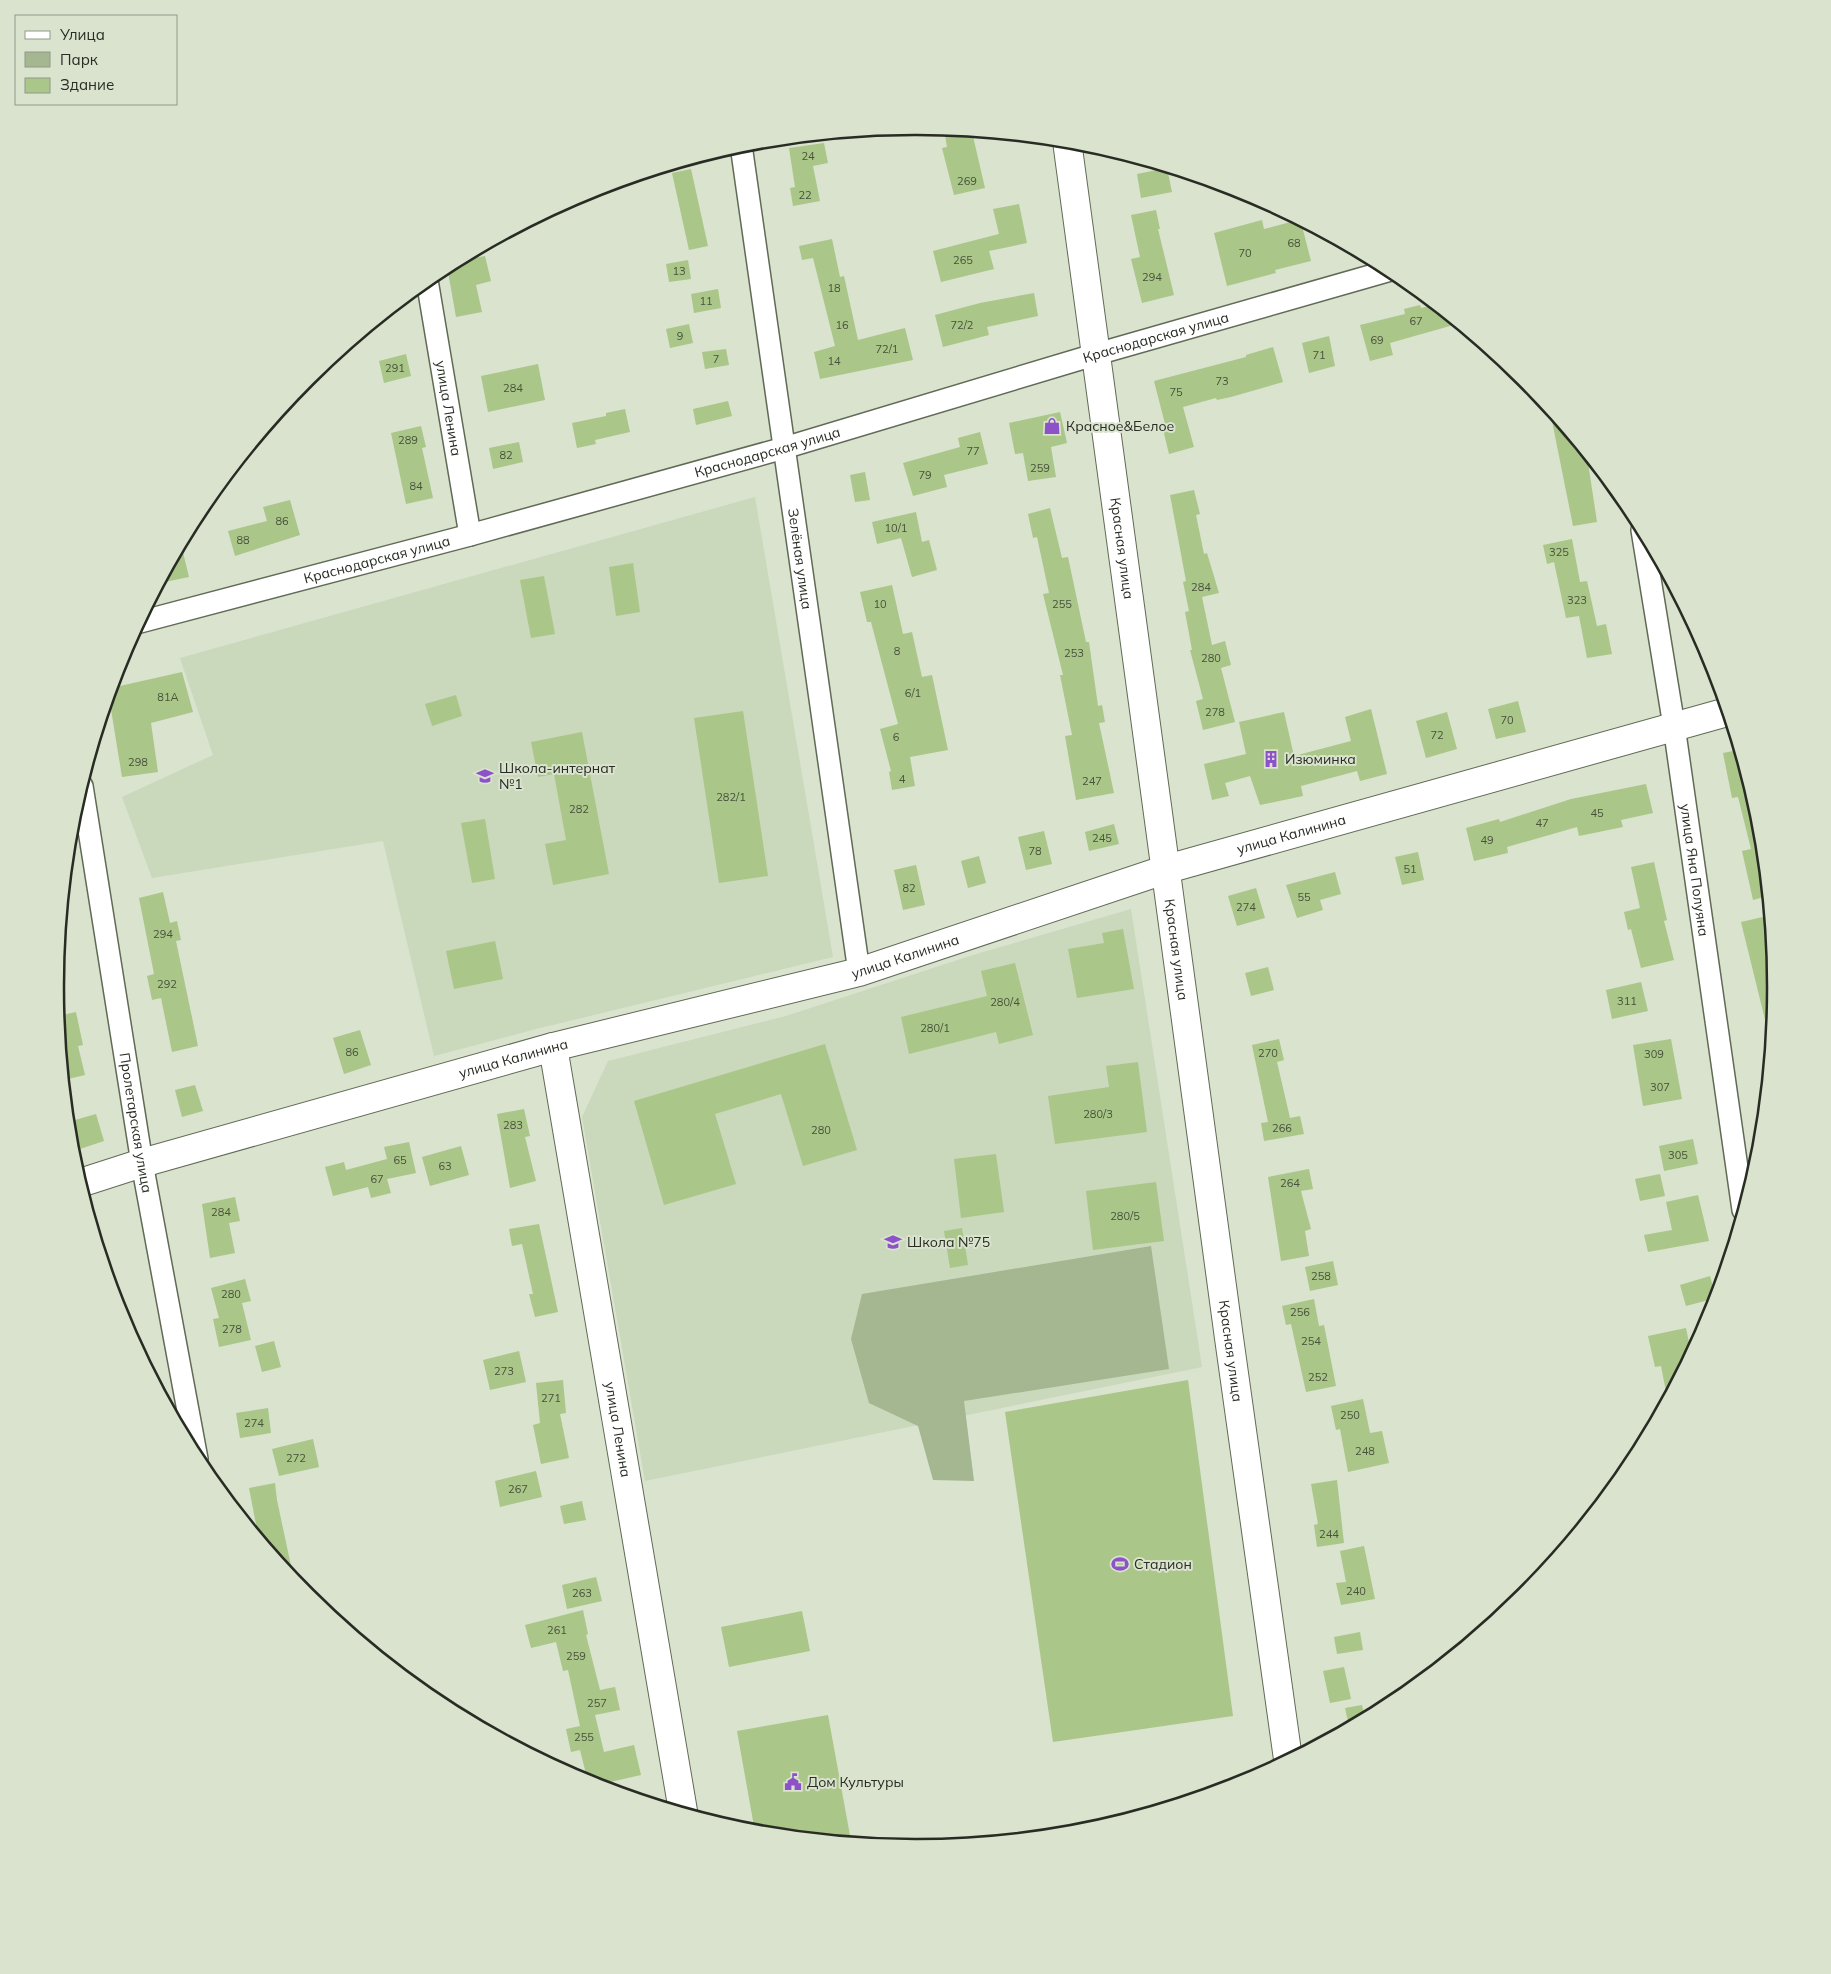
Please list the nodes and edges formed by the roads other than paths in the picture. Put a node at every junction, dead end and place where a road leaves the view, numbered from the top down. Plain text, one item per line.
1 (1068, 150) edge
2 (742, 154) edge
3 (1380, 273) edge
4 (428, 289) edge
5 (1098, 354) junction
6 (784, 448) junction
7 (470, 535) junction
8 (1645, 548) edge
9 (147, 620) edge
10 (1722, 713) edge
11 (1674, 726) junction
12 (85, 802) edge
13 (1167, 869) junction
14 (859, 972) junction
15 (553, 1047) junction
16 (142, 1163) junction
17 (87, 1181) edge
18 (1741, 1195) edge
19 (193, 1437) edge
20 (1287, 1753) edge
21 (682, 1806) edge

1 - 5 street, Красная улица
2 - 6 street, Зелёная улица
3 - 5 street, Краснодарская улица
4 - 7 street, улица Ленина
5 - 6 street, Краснодарская улица
5 - 13 street, Красная улица
6 - 7 street, Краснодарская улица
6 - 14 street, Зелёная улица
7 - 9 street, Краснодарская улица
8 - 11 street, улица Яна Полуяна
10 - 11 street, улица Калинина
11 - 13 street, улица Калинина
11 - 18 street, улица Яна Полуяна
12 - 16 street, Пролетарская улица
13 - 14 street, улица Калинина
13 - 20 street, Красная улица
14 - 15 street, улица Калинина
15 - 16 street, улица Калинина
15 - 21 street, улица Ленина
16 - 17 street, улица Калинина
16 - 19 street, Пролетарская улица

